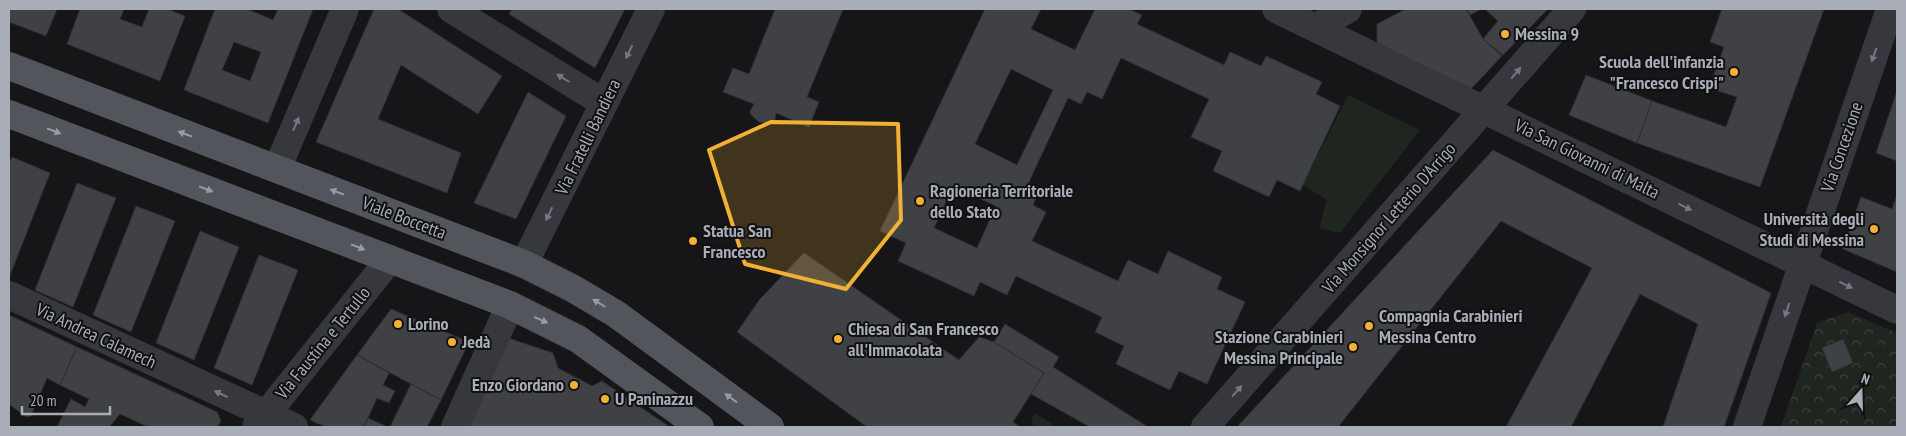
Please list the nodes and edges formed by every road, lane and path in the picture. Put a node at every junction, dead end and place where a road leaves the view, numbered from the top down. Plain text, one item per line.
1 (345, 9) edge
2 (451, 9) edge
3 (651, 9) edge
4 (1276, 9) edge
5 (1348, 9) edge
6 (1572, 9) edge
7 (1890, 9) edge
8 (1315, 28) junction
9 (9, 66) edge
10 (604, 103) junction
11 (1484, 110) junction
12 (9, 114) edge
13 (276, 168) junction
14 (390, 259) junction
15 (524, 264) junction
16 (1803, 264) junction
17 (9, 295) edge
18 (510, 305) junction
19 (1897, 310) edge
20 (261, 421) edge
21 (294, 427) edge
22 (456, 427) edge
23 (700, 427) edge
24 (770, 427) edge
25 (1205, 427) edge
26 (1747, 427) edge

13 -> 1 street
10 -> 2 street
3 -> 10 street, Via Fratelli Bandiera
4 - 8 street, Via San Giovanni di Malta
5 - 8 street
11 -> 6 street, Via Monsignor Letterio D'Arrigo
7 -> 16 street, Via Concezione
8 - 11 street, Via San Giovanni di Malta
13 -> 9 main road, Viale Boccetta
10 -> 15 street, Via Fratelli Bandiera
11 -> 16 street, Via San Giovanni di Malta
25 -> 11 street, Via Monsignor Letterio D'Arrigo
12 -> 14 main road
15 -> 13 main road, Viale Boccetta
14 - 18 main road
14 - 20 street, Via Faustina e Tertullo
24 -> 15 main road, Viale Boccetta
16 -> 19 street, Via San Giovanni di Malta
16 -> 26 street, Via Concezione
20 -> 17 street, Via Andrea Calamech
18 - 22 street
18 -> 23 main road
20 - 21 street, Via Andrea Calamech

